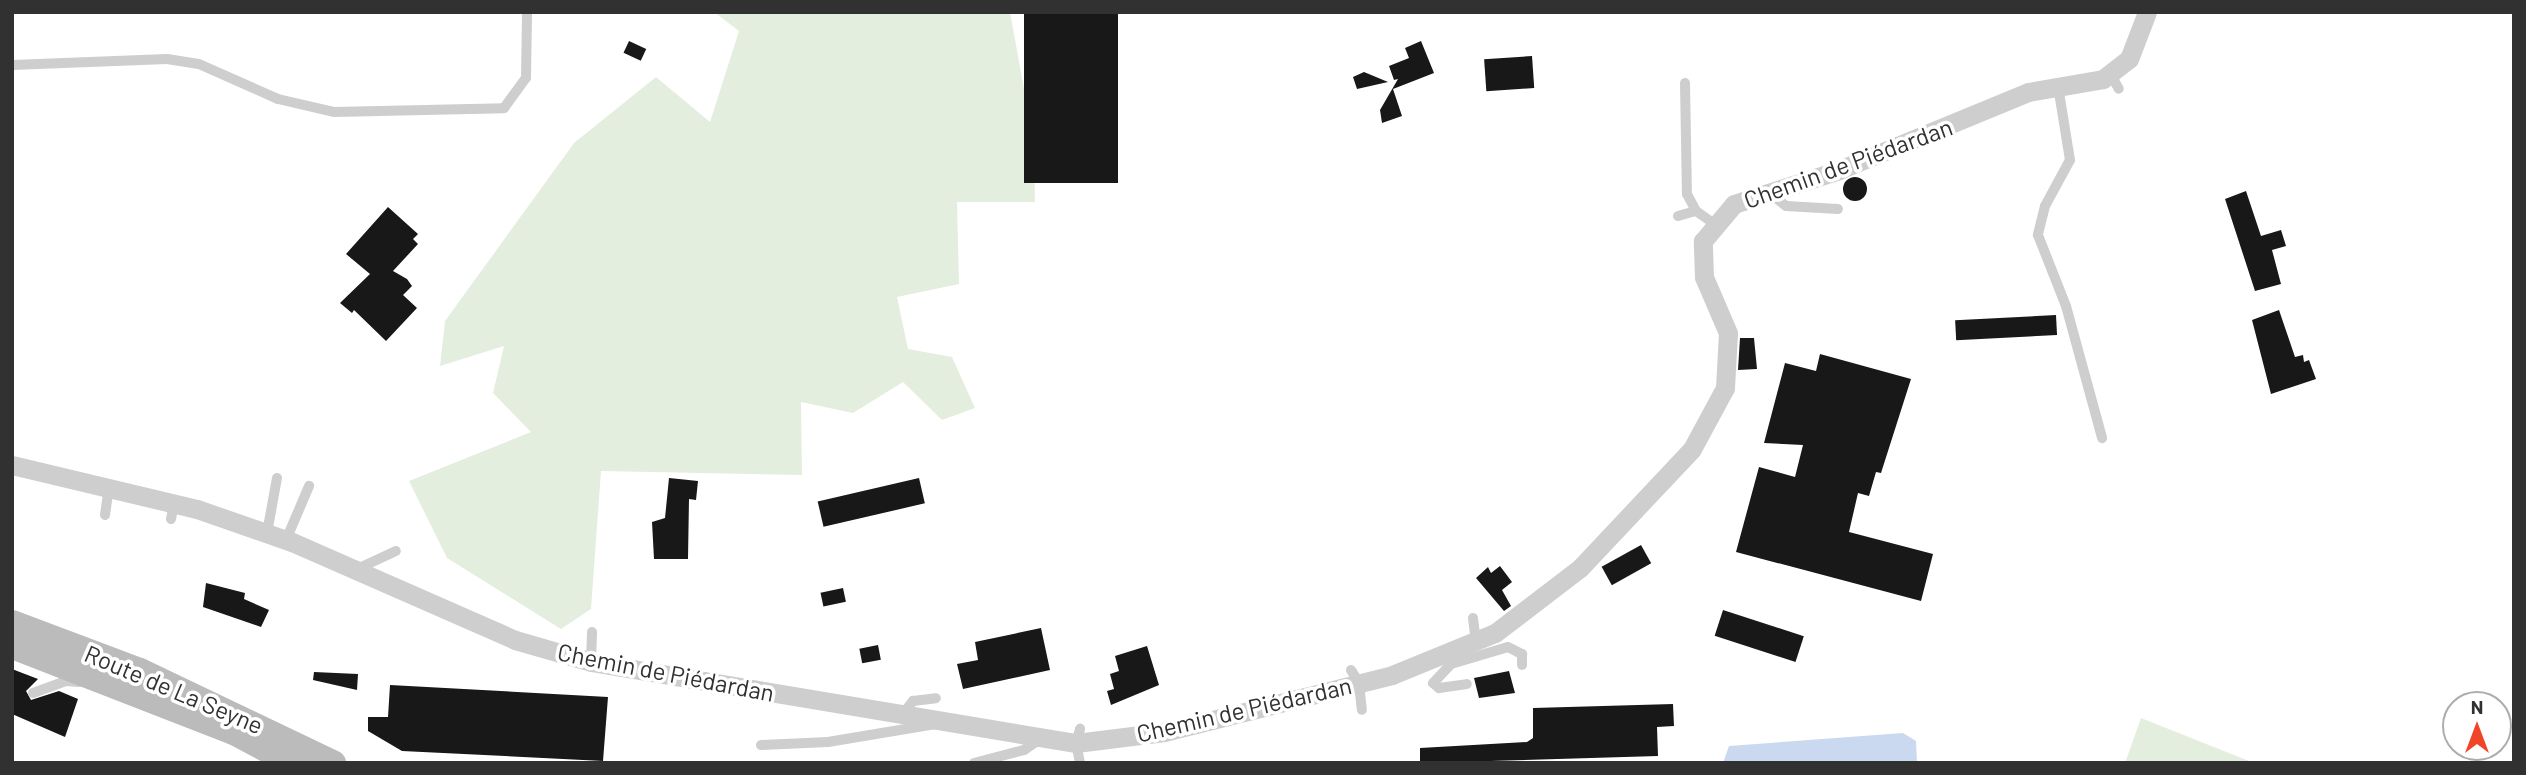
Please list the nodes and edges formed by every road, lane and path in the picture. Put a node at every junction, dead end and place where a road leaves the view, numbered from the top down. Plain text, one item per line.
1 (527, 12) edge
2 (2147, 12) edge
3 (12, 65) edge
4 (1685, 83) dead end
5 (2058, 86) junction
6 (1768, 193) junction
7 (1838, 209) dead end
8 (1696, 211) junction
9 (1678, 216) dead end
10 (1716, 225) junction
11 (2102, 438) dead end
12 (12, 465) edge
13 (277, 478) dead end
14 (309, 486) dead end
15 (109, 488) junction
16 (105, 515) dead end
17 (267, 533) junction
18 (286, 540) junction
19 (396, 551) dead end
20 (355, 570) junction
21 (1473, 618) dead end
22 (12, 622) edge
23 (592, 632) dead end
24 (1476, 641) junction
25 (12, 646) edge
26 (1449, 658) junction
27 (591, 662) junction
28 (1522, 665) dead end
29 (1355, 677) junction
30 (1467, 684) dead end
31 (129, 690) junction
32 (33, 693) dead end
33 (936, 698) dead end
34 (1362, 710) dead end
35 (902, 715) junction
36 (942, 721) junction
37 (1042, 738) junction
38 (761, 745) dead end
39 (1079, 745) edge
40 (292, 763) edge
41 (333, 763) edge
42 (974, 763) edge

1 - 3 lane
2 - 5 street, Chemin de Piédardan
4 - 8 lane
5 - 6 street, Chemin de Piédardan
5 - 11 lane
6 - 7 lane
6 - 10 street, Chemin de Piédardan
8 - 9 lane
8 - 10 lane
10 - 24 street, Chemin de Piédardan
12 - 15 street, Chemin de Piédardan
13 - 17 lane
14 - 18 lane
15 - 16 lane
15 - 17 street, Chemin de Piédardan
17 - 18 street, Chemin de Piédardan
18 - 20 street, Chemin de Piédardan
19 - 20 lane
20 - 27 street, Chemin de Piédardan
21 - 24 lane
22 - 41 main road, Route de La Seyne
23 - 27 lane
24 - 26 street, Chemin de Piédardan
25 - 31 main road, Route de La Seyne
26 - 28 lane
26 - 29 street, Chemin de Piédardan
26 - 30 lane
27 - 35 street, Chemin de Piédardan
29 - 34 lane
29 - 39 street, Chemin de Piédardan
31 - 32 lane
31 - 40 main road, Route de La Seyne
33 - 35 lane
35 - 36 street, Chemin de Piédardan
36 - 37 street, Chemin de Piédardan
36 - 38 lane
37 - 39 street, Chemin de Piédardan
37 - 42 lane

